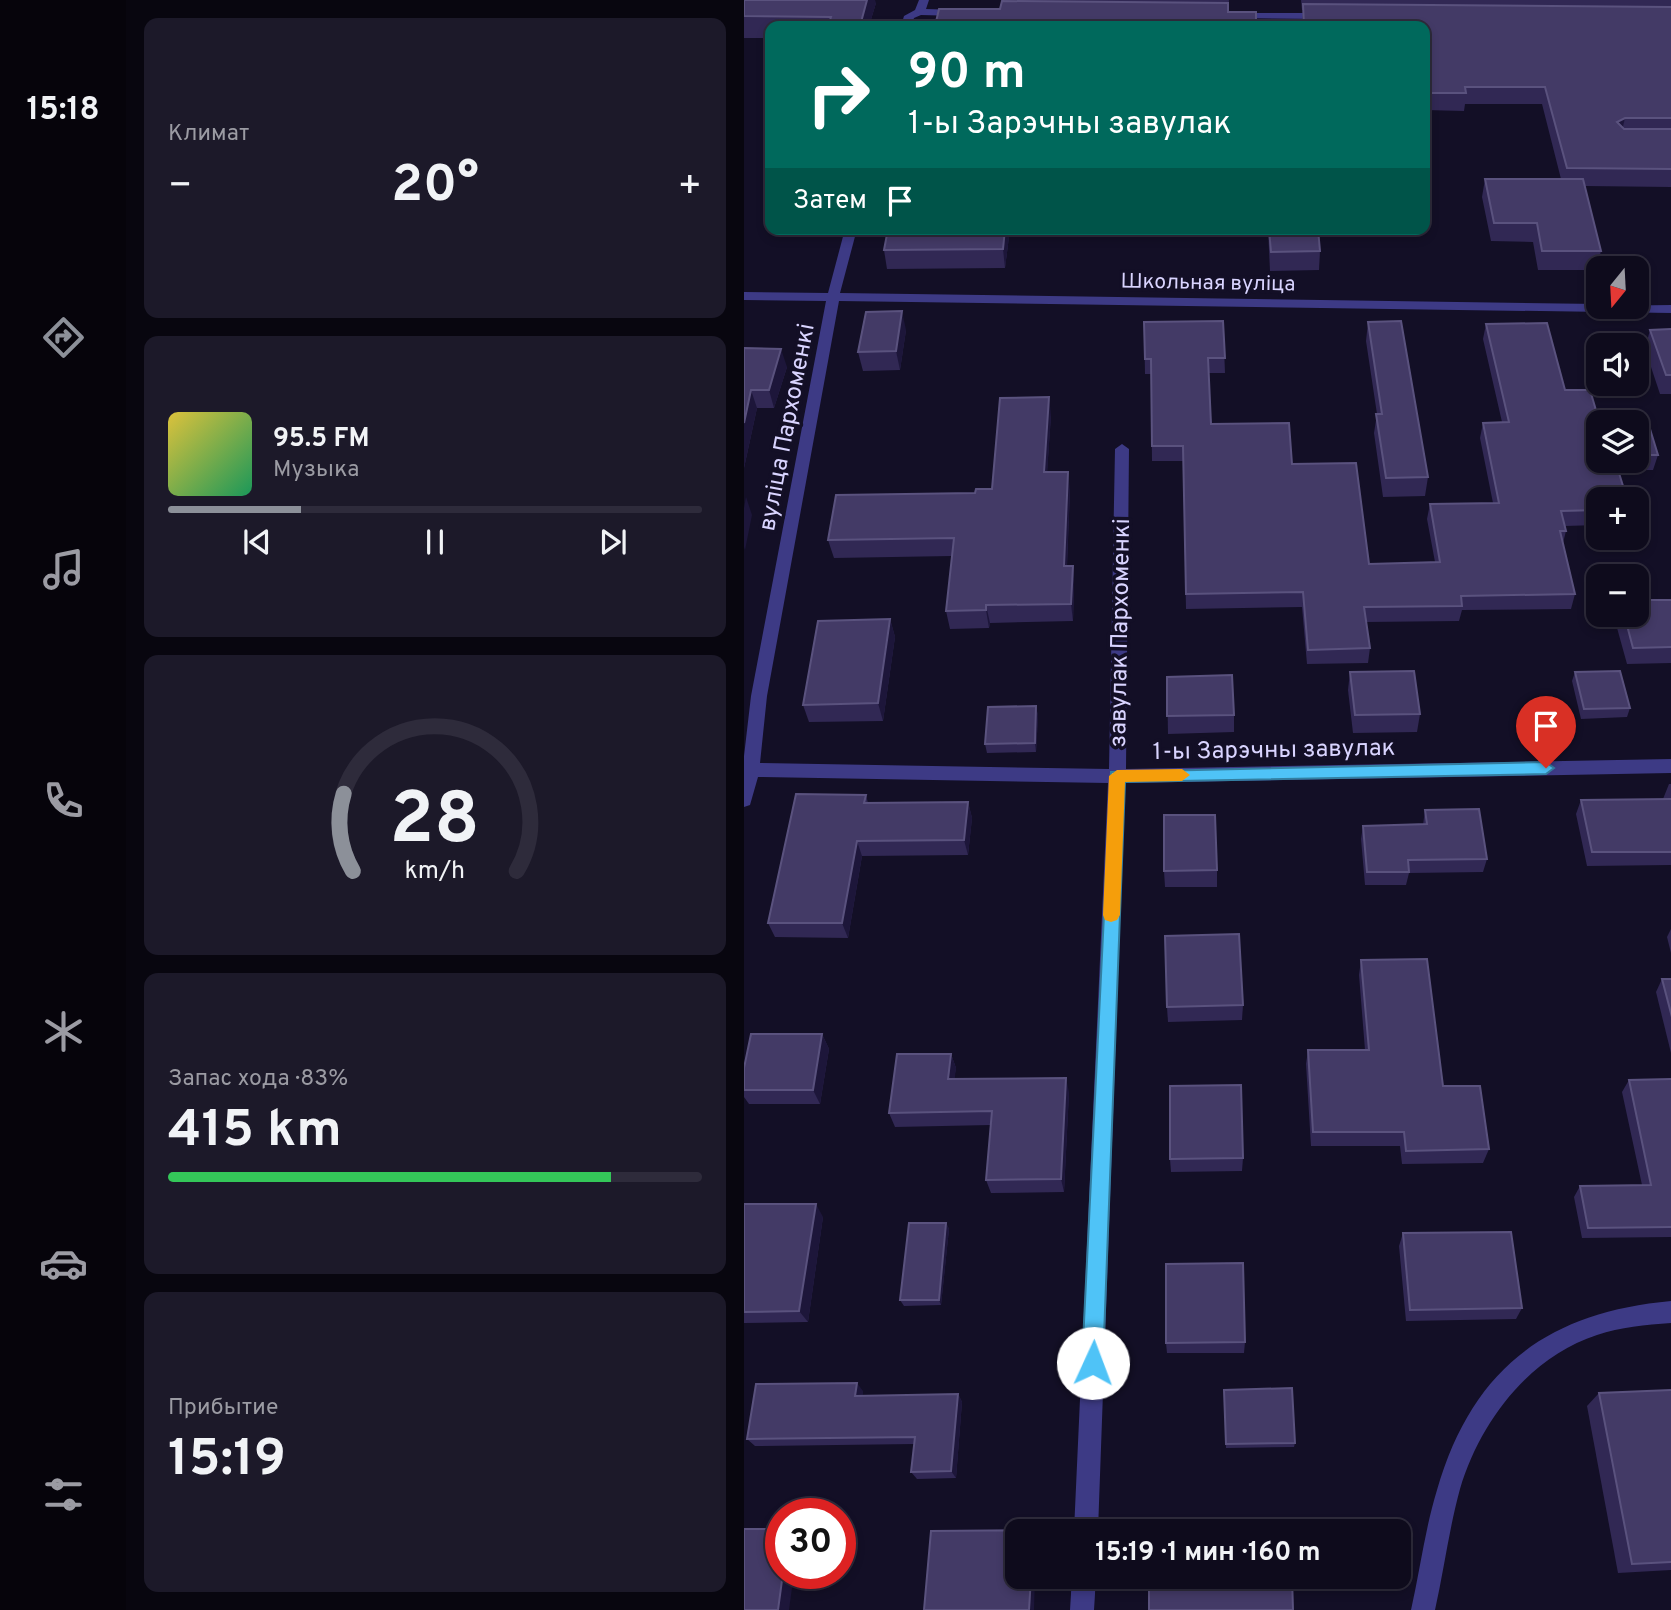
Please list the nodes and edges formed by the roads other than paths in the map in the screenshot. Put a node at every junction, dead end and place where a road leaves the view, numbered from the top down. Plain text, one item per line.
1 (924, 0) edge
2 (920, 12) junction
3 (975, 13) edge
4 (1218, 15) edge
5 (1336, 16) edge
6 (907, 21) edge
7 (849, 235) edge
8 (744, 296) edge
9 (833, 297) junction
10 (1671, 309) edge
11 (1122, 449) dead end
12 (751, 696) edge
13 (1671, 766) edge
14 (751, 770) junction
15 (1117, 776) junction
16 (744, 800) edge
17 (1671, 1312) edge
18 (1086, 1519) edge
19 (1083, 1589) edge
20 (1082, 1610) edge
21 (1423, 1610) edge

1 - 2 street
2 - 3 street
2 - 6 street
4 - 5 street
7 - 9 street, вуліца Пархоменкі
8 - 9 street, Школьная вуліца
9 - 10 street, Школьная вуліца
9 - 12 street, вуліца Пархоменкі
11 - 15 street, завулак Пархоменкі
12 - 14 street, вуліца Пархоменкі
13 - 15 street, 1-ы Зарэчны завулак
14 - 15 street, 1-ы Зарэчны завулак
14 - 16 street, вуліца Пархоменкі
15 - 18 street, завулак Пархоменкі
17 - 21 street
19 - 20 street

